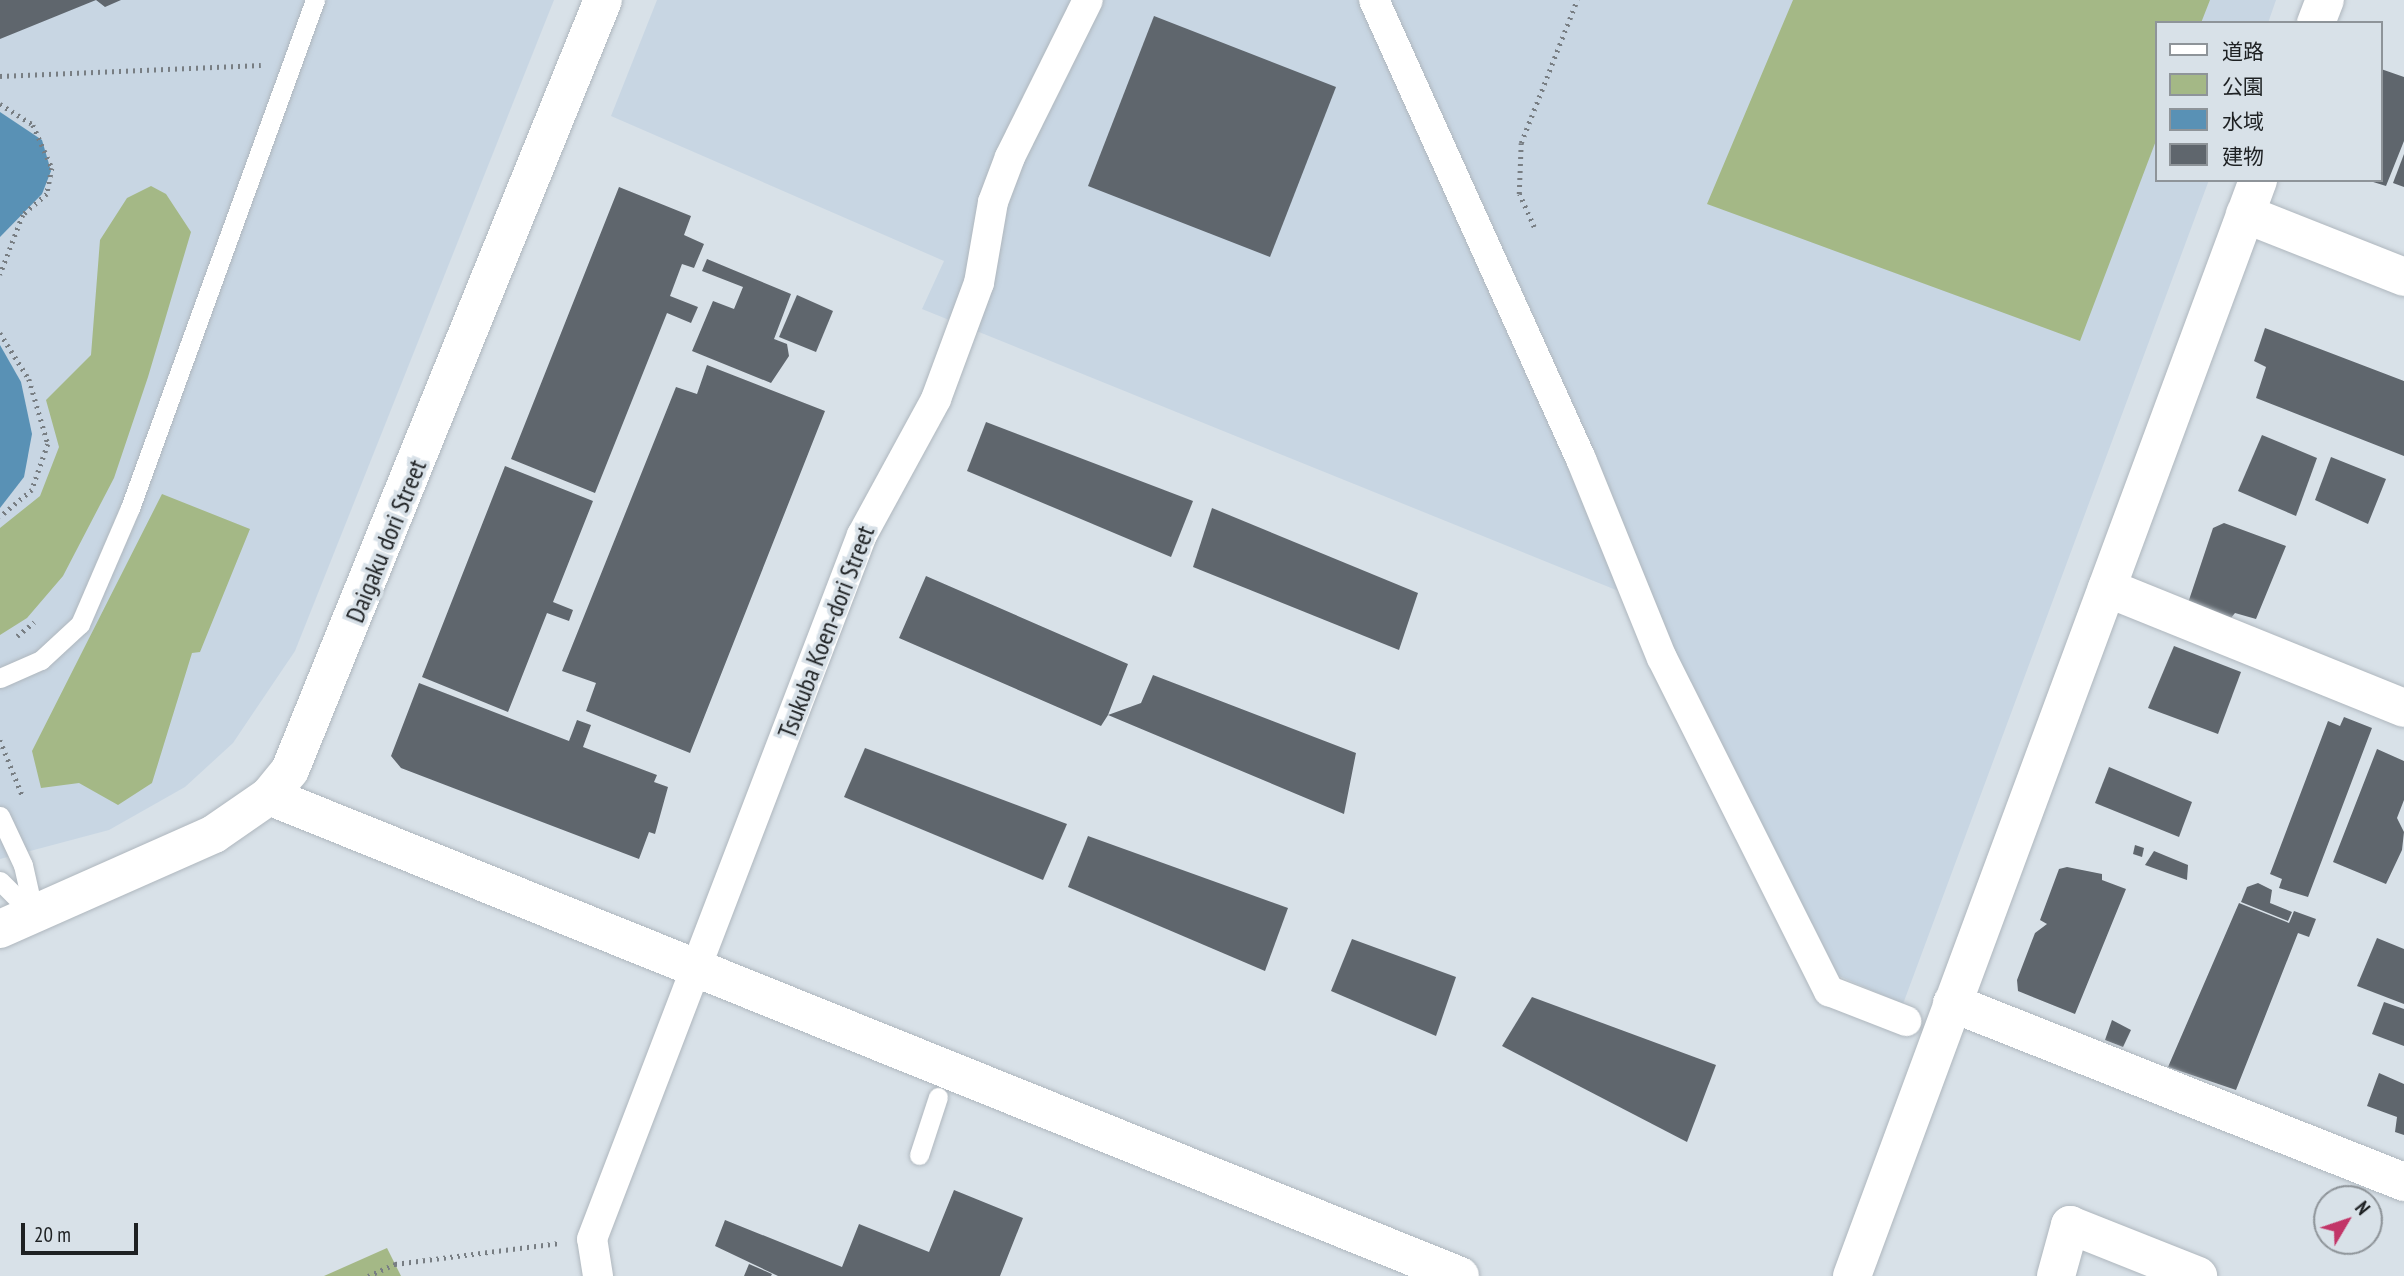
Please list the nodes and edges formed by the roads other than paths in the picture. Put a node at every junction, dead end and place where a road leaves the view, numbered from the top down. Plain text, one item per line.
1 (316, 0) edge
2 (603, 0) edge
3 (1088, 0) edge
4 (1374, 0) edge
5 (2325, 0) edge
6 (2317, 21) edge
7 (2252, 197) edge
8 (2404, 277) edge
9 (2107, 589) junction
10 (0, 678) edge
11 (2404, 708) edge
12 (269, 796) junction
13 (0, 816) edge
14 (0, 881) edge
15 (17, 922) edge
16 (696, 970) junction
17 (1952, 1003) junction
18 (1906, 1021) dead end
19 (938, 1097) dead end
20 (919, 1155) dead end
21 (2404, 1182) edge
22 (598, 1276) edge
23 (1460, 1276) edge
24 (1852, 1276) edge
25 (2056, 1276) edge
26 (2198, 1276) edge

1 - 10 lane
2 - 12 street, Daigaku dori Street
3 - 16 street, Tsukuba Koen-dori Street
4 - 18 street
5 - 6 street
7 - 8 street
7 - 9 street
9 - 11 street
9 - 17 street
12 - 15 street, Daigaku dori Street
12 - 16 street
13 - 15 lane
14 - 15 lane
16 - 22 street, Tsukuba Koen-dori Street
16 - 23 street
17 - 21 street
17 - 24 street
19 - 20 lane
25 - 26 street

